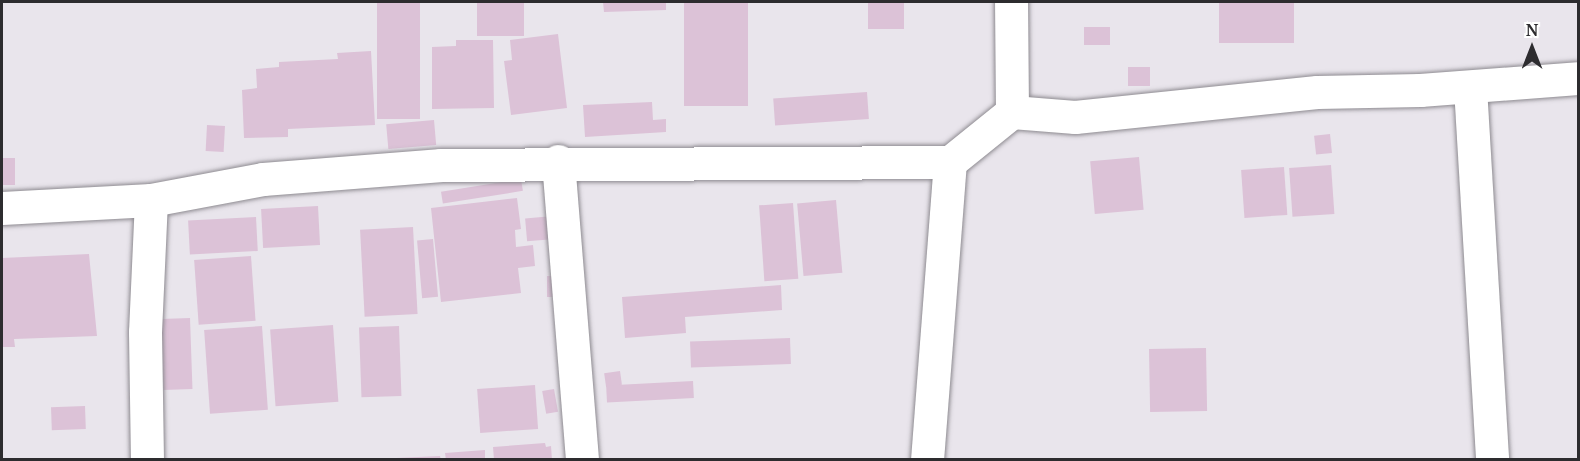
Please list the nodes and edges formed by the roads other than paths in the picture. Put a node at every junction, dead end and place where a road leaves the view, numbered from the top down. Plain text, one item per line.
1 (1011, 2) edge
2 (1578, 78) edge
3 (1470, 87) junction
4 (1012, 112) junction
5 (558, 161) junction
6 (950, 162) junction
7 (151, 200) junction
8 (2, 208) edge
9 (147, 459) edge
10 (582, 459) edge
11 (927, 459) edge
12 (1492, 459) edge

1 - 4 street
2 - 3 street
3 - 4 street
3 - 12 street
4 - 6 street
5 - 6 street
5 - 7 street
5 - 10 street
6 - 11 street
7 - 8 street
7 - 9 street

